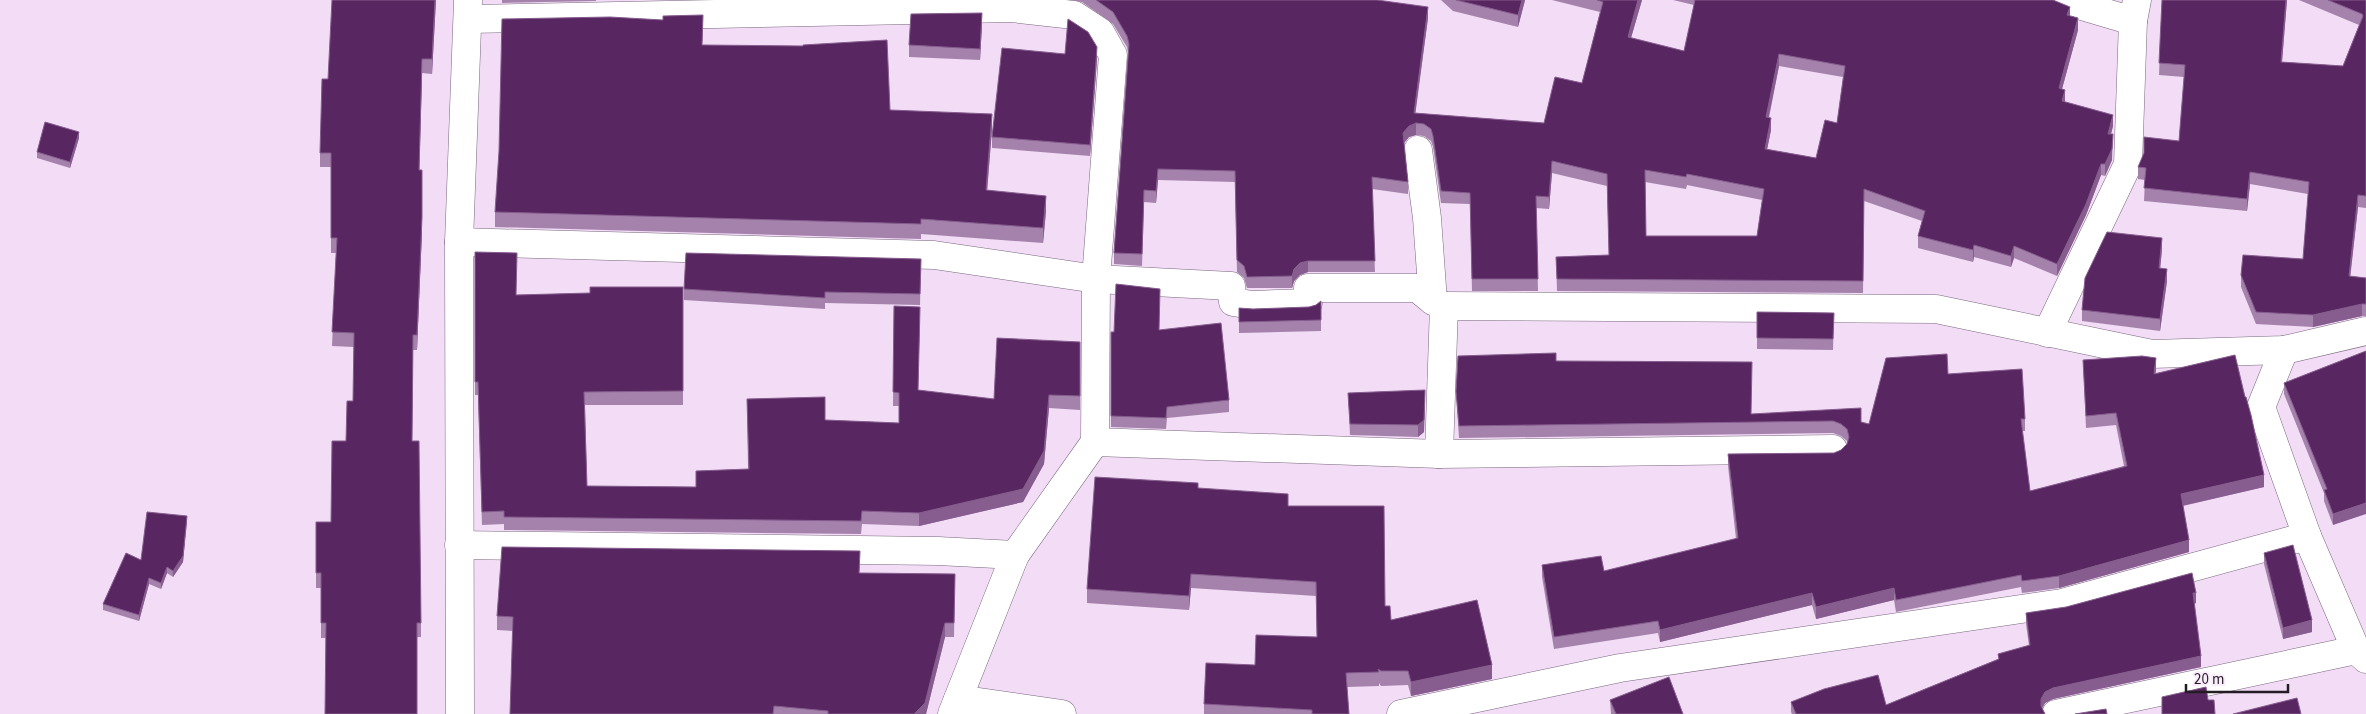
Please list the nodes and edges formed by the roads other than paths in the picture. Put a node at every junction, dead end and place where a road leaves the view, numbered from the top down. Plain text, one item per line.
1 (2062, 0) edge
2 (468, 9) edge
3 (2135, 10) edge
4 (1418, 150) dead end
5 (459, 242) junction
6 (1096, 279) junction
7 (1438, 303) junction
8 (2366, 331) edge
9 (2047, 333) junction
10 (2284, 350) junction
11 (1095, 442) junction
12 (1833, 449) dead end
13 (1439, 454) junction
14 (2307, 536) junction
15 (459, 544) junction
16 (1015, 555) junction
17 (2361, 655) edge
18 (955, 706) edge
19 (460, 714) edge
20 (1062, 714) edge
21 (1402, 714) edge
22 (2056, 714) edge

1 - 3 street
2 - 5 street
2 - 6 street
3 - 9 street
4 - 7 street
5 - 6 street
5 - 15 street
6 - 7 street
6 - 11 street
7 - 9 street
7 - 13 street
8 - 10 street
9 - 10 street
10 - 14 street
11 - 13 street
11 - 16 street
12 - 13 street
14 - 17 street
14 - 21 street
15 - 16 street
15 - 19 street
16 - 18 street
17 - 22 street
18 - 20 street

